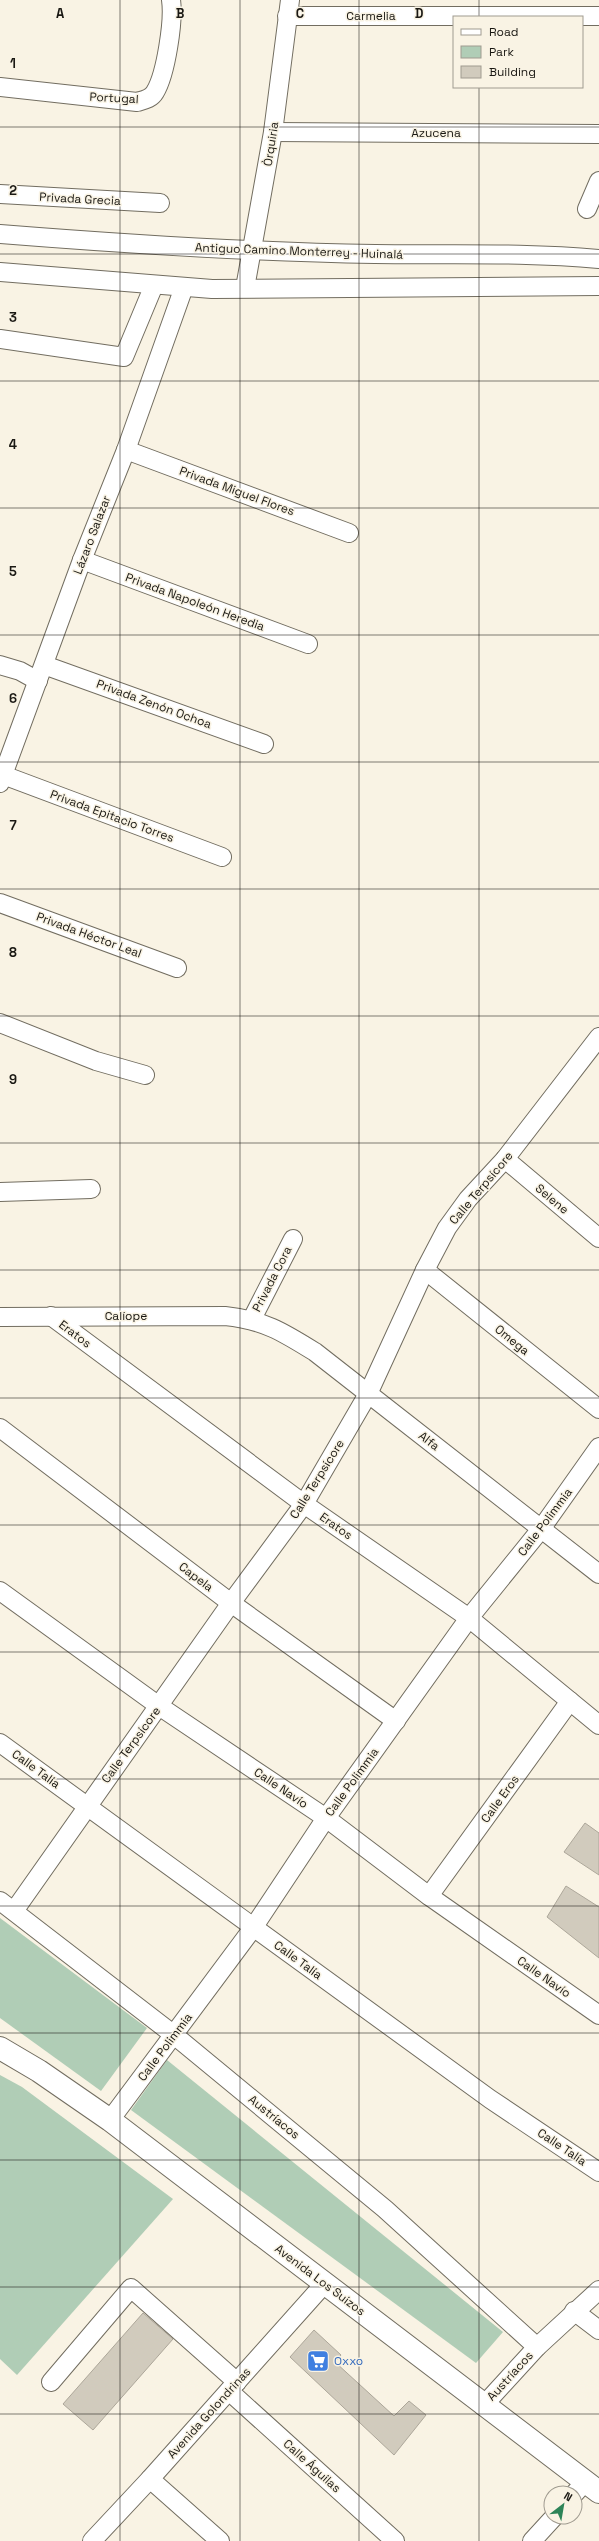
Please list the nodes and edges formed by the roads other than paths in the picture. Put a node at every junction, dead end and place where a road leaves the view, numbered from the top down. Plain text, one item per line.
1 (171, 0) edge
2 (289, 8) edge
3 (599, 16) edge
4 (0, 87) edge
5 (273, 132) junction
6 (599, 134) edge
7 (599, 181) edge
8 (0, 194) edge
9 (160, 203) dead end
10 (587, 209) dead end
11 (0, 234) edge
12 (254, 250) junction
13 (557, 255) junction
14 (599, 258) edge
15 (0, 272) edge
16 (154, 285) junction
17 (554, 285) junction
18 (599, 286) edge
19 (184, 287) junction
20 (245, 288) junction
21 (0, 339) edge
22 (126, 450) junction
23 (349, 533) dead end
24 (82, 560) junction
25 (308, 644) dead end
26 (0, 665) edge
27 (41, 673) junction
28 (264, 744) dead end
29 (2, 779) edge
30 (222, 857) dead end
31 (0, 903) edge
32 (177, 968) dead end
33 (0, 1023) edge
34 (599, 1037) edge
35 (145, 1076) dead end
36 (505, 1159) junction
37 (91, 1189) dead end
38 (0, 1192) edge
39 (599, 1238) edge
40 (293, 1239) dead end
41 (425, 1270) junction
42 (51, 1316) junction
43 (0, 1317) edge
44 (252, 1319) junction
45 (368, 1394) junction
46 (599, 1409) edge
47 (0, 1428) edge
48 (599, 1447) edge
49 (304, 1504) junction
50 (541, 1529) junction
51 (599, 1574) edge
52 (0, 1590) edge
53 (231, 1603) junction
54 (469, 1618) junction
55 (570, 1701) junction
56 (159, 1706) junction
57 (396, 1721) junction
58 (599, 1725) edge
59 (0, 1742) edge
60 (87, 1806) junction
61 (326, 1818) junction
62 (429, 1896) junction
63 (7, 1906) edge
64 (253, 1928) junction
65 (599, 2015) edge
66 (174, 2035) junction
67 (0, 2041) edge
68 (0, 2048) edge
69 (39, 2071) junction
70 (110, 2120) junction
71 (599, 2172) edge
72 (325, 2283) junction
73 (599, 2290) edge
74 (574, 2311) junction
75 (599, 2330) edge
76 (537, 2347) junction
77 (51, 2382) dead end
78 (233, 2386) junction
79 (483, 2406) junction
80 (150, 2479) junction
81 (586, 2489) edge
82 (547, 2525) edge
83 (92, 2541) edge
84 (220, 2541) edge
85 (395, 2541) edge
86 (532, 2541) edge

1 - 4 street, Portugal
2 - 3 street, Carmelia
2 - 5 street, Òrquiria
5 - 6 street, Azucena
5 - 12 street, Òrquiria
7 - 10 street
8 - 9 street, Privada Grecia
11 - 12 street, Antiguo Camino Monterrey - Huinalá
12 - 13 street, Antiguo Camino Monterrey - Huinalá
12 - 20 street, Òrquiria
13 - 14 street, Antiguo Camino Monterrey - Huinalá
13 - 17 street
15 - 16 street
16 - 19 street
16 - 21 street
17 - 18 street
17 - 20 street
19 - 20 street
19 - 22 street, Lázaro Salazar
22 - 23 street, Privada Miguel Flores
22 - 24 street, Lázaro Salazar
24 - 25 street, Privada Napoleón Heredia
24 - 27 street, Lázaro Salazar
26 - 27 street, Privada Zenón Ochoa
27 - 28 street, Privada Zenón Ochoa
27 - 29 street, Lázaro Salazar
29 - 30 street, Privada Epitacio Torres
31 - 32 street, Privada Héctor Leal
33 - 35 street
34 - 36 street, Calle Terpsícore
36 - 39 street, Selene
36 - 41 street, Calle Terpsícore
37 - 38 street
40 - 44 street, Privada Cora
41 - 45 street, Calle Terpsícore
41 - 46 street, Omega
42 - 43 street, Calíope
42 - 44 street, Calíope
42 - 49 street, Eratos
44 - 45 street, Alfa
45 - 49 street, Calle Terpsícore
45 - 50 street, Alfa
47 - 53 street, Capela
48 - 50 street, Calle Polimmia
49 - 53 street, Calle Terpsícore
49 - 54 street, Eratos
50 - 51 street, Alfa
50 - 54 street, Calle Polimmia
52 - 56 street, Calle Navío
53 - 56 street, Calle Terpsícore
53 - 57 street, Capela
54 - 55 street, Eratos
54 - 57 street, Calle Polimmia
55 - 58 street, Eratos
55 - 62 street, Calle Eros
56 - 60 street, Calle Terpsícore
56 - 61 street, Calle Navío
57 - 61 street, Calle Polimmia
59 - 60 street, Calle Talía
60 - 63 street, Calle Terpsícore
60 - 64 street, Calle Talía
61 - 62 street, Calle Navío
61 - 64 street, Calle Polimmia
62 - 65 street, Calle Navío
63 - 66 street, Austríacos
64 - 66 street, Calle Polimmia
64 - 71 street, Calle Talía
66 - 70 street, Calle Polimmia
66 - 76 street, Austríacos
67 - 69 street
68 - 69 main road, Avenida Los Suizos
69 - 70 main road, Avenida Los Suizos
70 - 72 main road, Avenida Los Suizos
72 - 78 street, Avenida Golondrinas
72 - 79 main road, Avenida Los Suizos
73 - 74 street, Austríacos
74 - 75 street
74 - 76 street, Austríacos
76 - 79 street, Austríacos
77 - 78 street, Calle Águilas
78 - 80 street, Avenida Golondrinas
78 - 85 street, Calle Águilas
79 - 81 main road, Avenida Los Suizos
80 - 83 street, Avenida Golondrinas
80 - 84 street
82 - 86 street

